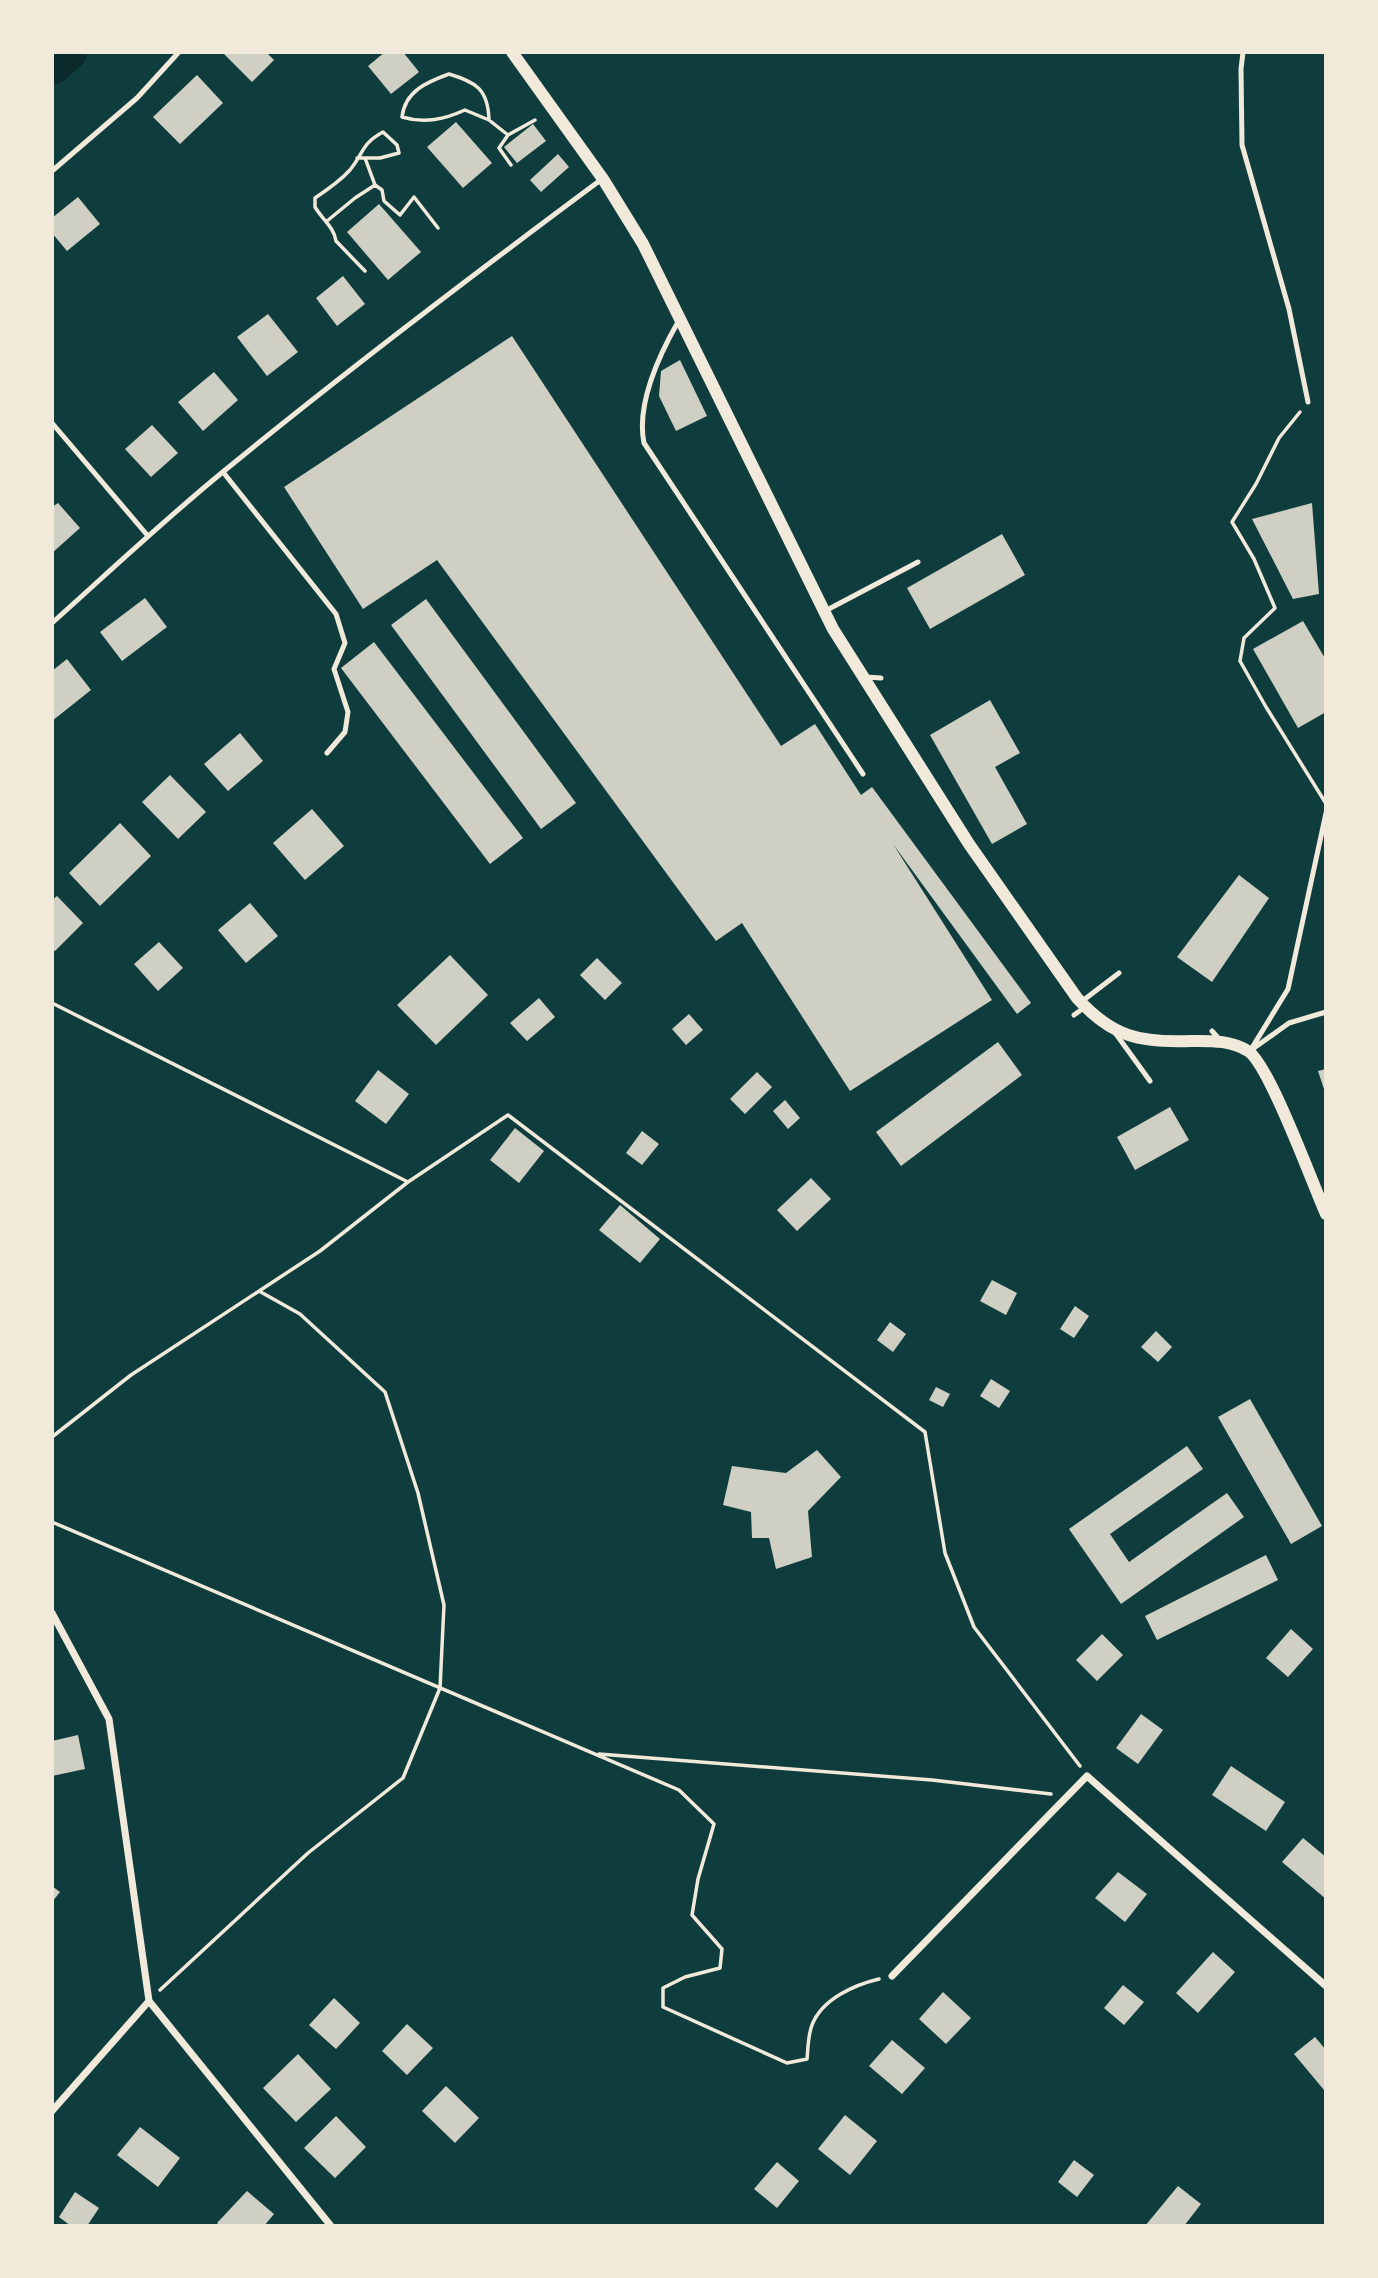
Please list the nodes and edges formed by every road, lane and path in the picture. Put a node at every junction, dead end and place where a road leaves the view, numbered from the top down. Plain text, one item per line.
1 (179, 52) edge
2 (512, 52) edge
3 (1243, 52) edge
4 (489, 120) junction
5 (535, 120) dead end
6 (508, 135) junction
7 (357, 158) junction
8 (365, 159) junction
9 (511, 165) dead end
10 (52, 171) edge
11 (603, 179) junction
12 (375, 185) junction
13 (327, 221) junction
14 (438, 228) dead end
15 (365, 271) dead end
16 (680, 319) junction
17 (1308, 402) joint
18 (52, 423) edge
19 (223, 472) junction
20 (148, 536) junction
21 (918, 562) dead end
22 (824, 611) junction
23 (52, 623) edge
24 (863, 677) junction
25 (881, 678) dead end
26 (327, 753) dead end
27 (863, 774) dead end
28 (1325, 802) edge
29 (1325, 813) edge
30 (1119, 973) dead end
31 (52, 1003) edge
32 (1080, 1008) junction
33 (1325, 1012) edge
34 (1114, 1031) junction
35 (1250, 1051) junction
36 (1150, 1081) dead end
37 (408, 1182) junction
38 (1325, 1214) edge
39 (259, 1291) junction
40 (52, 1437) edge
41 (52, 1522) edge
42 (52, 1613) edge
43 (440, 1688) junction
44 (594, 1754) junction
45 (1087, 1776) junction
46 (1067, 1796) junction
47 (892, 1976) joint
48 (1325, 1986) edge
49 (149, 2001) junction
50 (52, 2112) edge
51 (329, 2225) edge

1 - 10 lane
2 - 11 street
3 - 17 lane
4 - 4 path
4 - 6 path
5 - 6 path
6 - 9 path
7 - 8 path
7 - 8 path
7 - 13 path
8 - 12 path
11 - 16 street
11 - 19 lane
12 - 13 path
12 - 14 path
13 - 15 path
16 - 22 street
16 - 27 lane
17 - 28 path
18 - 20 lane
19 - 20 lane
19 - 26 lane
20 - 23 lane
21 - 22 lane
22 - 24 street
24 - 25 lane
24 - 32 street
29 - 35 lane
30 - 32 lane
31 - 37 path
32 - 34 street
33 - 35 lane
34 - 35 street
34 - 36 lane
35 - 38 street
37 - 39 path
37 - 45 path
39 - 40 path
39 - 43 path
41 - 43 path
42 - 49 street
43 - 44 path
43 - 49 path
44 - 46 path
44 - 47 path
45 - 46 street
45 - 48 street
46 - 47 street
49 - 50 street
49 - 51 street

